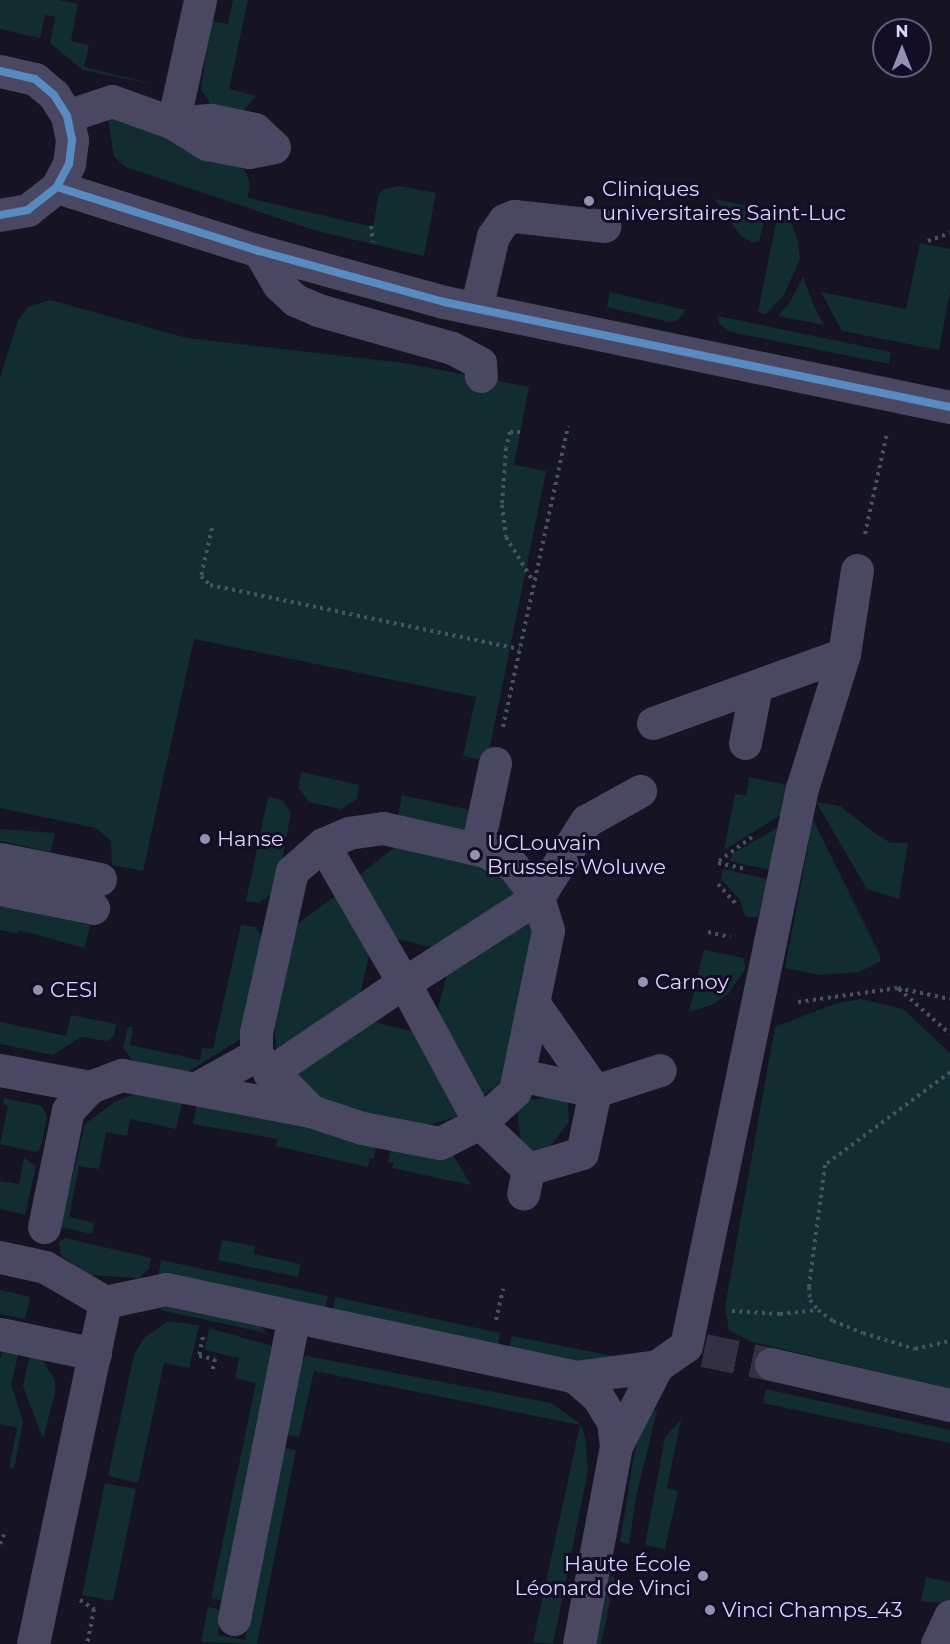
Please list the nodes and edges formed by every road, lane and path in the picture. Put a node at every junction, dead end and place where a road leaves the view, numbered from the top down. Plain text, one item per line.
1 (200, 0) edge
2 (0, 71) edge
3 (67, 116) junction
4 (57, 187) junction
5 (0, 215) edge
6 (604, 226) dead end
7 (950, 233) edge
8 (928, 241) dead end
9 (259, 251) junction
10 (476, 309) junction
11 (481, 376) dead end
12 (950, 407) edge
13 (568, 426) dead end
14 (887, 431) dead end
15 (520, 432) dead end
16 (212, 528) dead end
17 (857, 570) joint
18 (534, 581) junction
19 (519, 649) junction
20 (844, 654) junction
21 (756, 686) junction
22 (653, 723) dead end
23 (745, 743) dead end
24 (495, 763) joint
25 (640, 791) dead end
26 (323, 844) junction
27 (477, 848) junction
28 (0, 860) edge
29 (0, 889) edge
30 (538, 897) junction
31 (403, 983) junction
32 (898, 988) junction
33 (950, 999) edge
34 (534, 1004) junction
35 (754, 1009) junction
36 (950, 1034) edge
37 (263, 1064) junction
38 (0, 1070) edge
39 (660, 1070) dead end
40 (950, 1072) edge
41 (519, 1076) junction
42 (90, 1087) junction
43 (195, 1089) junction
44 (595, 1090) junction
45 (312, 1111) junction
46 (480, 1123) junction
47 (44, 1227) dead end
48 (0, 1257) edge
49 (503, 1289) dead end
50 (105, 1302) junction
51 (818, 1310) junction
52 (734, 1311) dead end
53 (294, 1317) junction
54 (495, 1323) dead end
55 (0, 1334) edge
56 (204, 1335) dead end
57 (950, 1341) edge
58 (95, 1354) junction
59 (771, 1364) tunnel mouth
60 (657, 1366) junction
61 (212, 1373) dead end
62 (575, 1377) junction
63 (950, 1405) edge
64 (616, 1446) junction
65 (6, 1530) dead end
66 (0, 1545) edge
67 (634, 1561) dead end
68 (677, 1570) dead end
69 (77, 1599) dead end
70 (950, 1616) edge
71 (234, 1619) dead end
72 (33, 1644) edge
73 (87, 1644) edge
74 (579, 1644) edge
75 (936, 1644) edge

1 - 3 street
2 - 3 street
3 - 4 street
4 - 5 street
4 - 9 street
6 - 10 street
7 - 8 path
9 - 10 street
9 - 11 street
10 - 12 street
13 - 18 path
14 - 17 path
15 - 18 path
16 - 19 path
17 - 20 street
18 - 19 path
19 - 24 path
20 - 21 street
20 - 35 street
21 - 22 street
21 - 23 street
24 - 27 street
25 - 30 street
26 - 27 street
26 - 31 street
26 - 37 street
27 - 30 street
28 - 29 street
30 - 31 street
30 - 34 street
31 - 37 street
31 - 46 street
32 - 33 path
32 - 35 path
32 - 36 path
34 - 41 street
34 - 44 street
35 - 60 street
37 - 43 street
37 - 45 street
38 - 42 street
39 - 44 street
40 - 51 path
41 - 44 street
41 - 46 street
42 - 43 street
42 - 47 street
43 - 45 street
44 - 46 street
45 - 46 street
48 - 50 street
49 - 54 path
50 - 53 street
50 - 58 street
51 - 52 path
51 - 57 path
53 - 62 street
53 - 71 street
55 - 58 street
56 - 61 path
58 - 72 street
59 - 63 street
60 - 62 street
60 - 64 street
62 - 64 street
64 - 74 street
65 - 66 path
67 - 68 path
69 - 73 path
70 - 75 street

